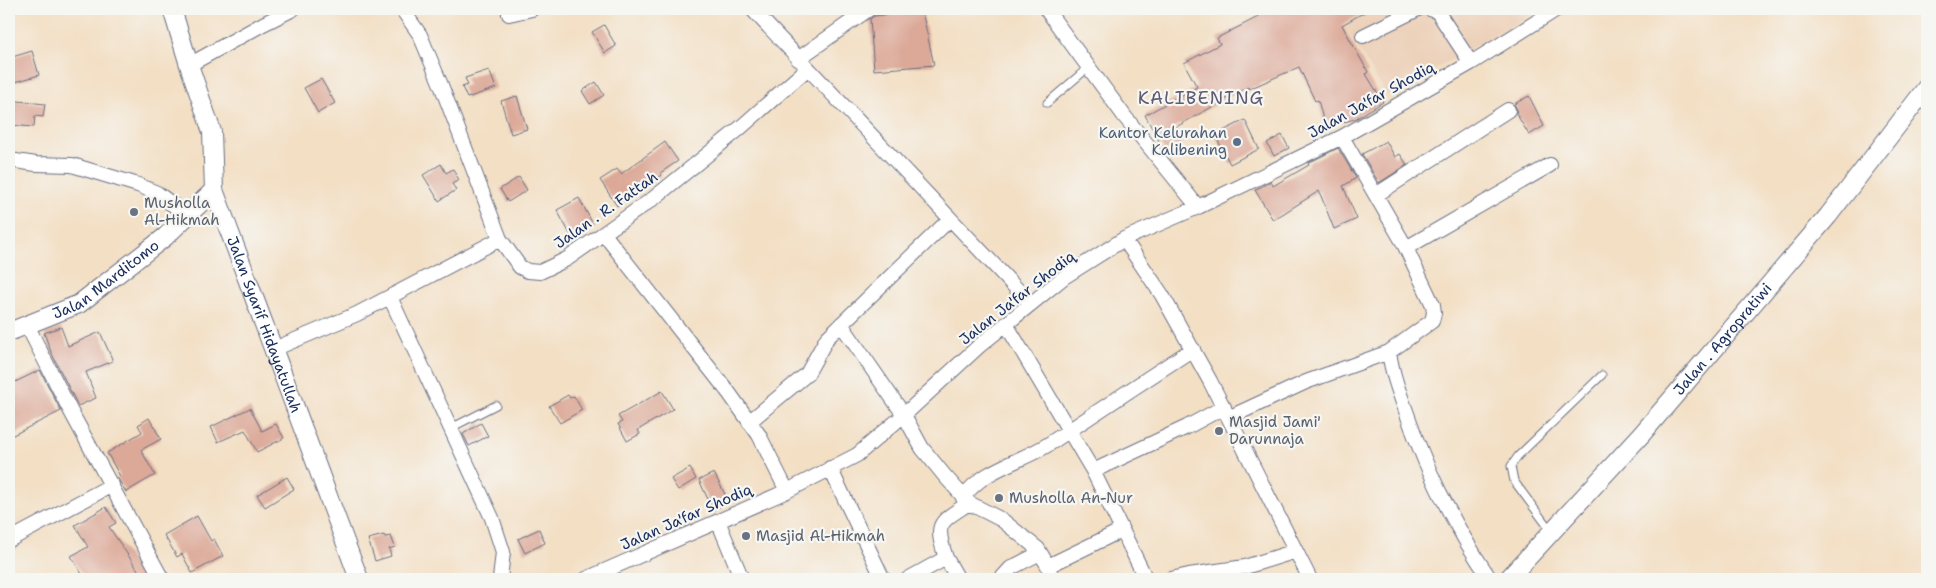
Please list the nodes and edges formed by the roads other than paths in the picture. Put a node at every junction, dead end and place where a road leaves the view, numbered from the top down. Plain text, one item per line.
1 (172, 9) edge
2 (293, 9) edge
3 (402, 9) edge
4 (532, 9) edge
5 (752, 9) edge
6 (869, 9) edge
7 (1046, 9) edge
8 (1418, 9) edge
9 (1430, 9) edge
10 (1557, 9) edge
11 (509, 14) dead end
12 (1363, 36) dead end
13 (1470, 63) junction
14 (803, 64) junction
15 (189, 65) junction
16 (1089, 68) junction
17 (1927, 87) edge
18 (1048, 103) dead end
19 (1508, 110) dead end
20 (1342, 137) junction
21 (9, 160) edge
22 (1550, 165) dead end
23 (214, 190) junction
24 (1376, 196) junction
25 (1198, 207) junction
26 (188, 216) junction
27 (950, 218) junction
28 (604, 234) junction
29 (500, 239) junction
30 (1124, 239) junction
31 (1406, 248) junction
32 (390, 297) junction
33 (1031, 304) junction
34 (841, 324) junction
35 (1006, 324) junction
36 (27, 325) junction
37 (9, 332) edge
38 (274, 349) junction
39 (1193, 349) junction
40 (1389, 352) junction
41 (1602, 375) dead end
42 (496, 405) dead end
43 (1227, 412) junction
44 (904, 415) junction
45 (749, 422) junction
46 (451, 428) junction
47 (1070, 429) junction
48 (830, 468) junction
49 (1093, 471) junction
50 (112, 485) junction
51 (787, 491) junction
52 (966, 501) junction
53 (718, 522) junction
54 (1122, 530) junction
55 (1552, 532) junction
56 (9, 540) edge
57 (1296, 551) junction
58 (1040, 553) junction
59 (946, 558) junction
60 (1050, 573) edge
61 (162, 579) edge
62 (359, 579) edge
63 (500, 579) edge
64 (586, 579) edge
65 (742, 579) edge
66 (883, 579) edge
67 (908, 579) edge
68 (958, 579) edge
69 (1001, 579) edge
70 (1146, 579) edge
71 (1171, 579) edge
72 (1310, 579) edge
73 (1490, 579) edge
74 (1508, 579) edge

1 - 15 street, Jalan Syarif Hidayatullah
2 - 15 street
3 - 29 street, Jalan . R. Fattah
4 - 11 street
5 - 14 street
6 - 14 street, Jalan . R. Fattah
7 - 16 street
8 - 12 street
9 - 13 street
10 - 13 street, Jalan Ja'far Shodiq
13 - 20 street, Jalan Ja'far Shodiq
14 - 27 street
14 - 28 street, Jalan . R. Fattah
15 - 23 street, Jalan Syarif Hidayatullah
16 - 18 lane
16 - 25 street
17 - 55 street, Jalan . Agropratiwi
19 - 24 street
20 - 24 street
20 - 25 street, Jalan Ja'far Shodiq
21 - 26 street
22 - 31 street
23 - 26 street, Jalan Marditomo
23 - 38 street, Jalan Syarif Hidayatullah
24 - 31 street
25 - 30 street, Jalan Ja'far Shodiq
26 - 36 street, Jalan Marditomo
27 - 33 street
27 - 34 street
28 - 29 street, Jalan . R. Fattah
28 - 45 street
29 - 32 street
30 - 33 street, Jalan Ja'far Shodiq
30 - 39 street
31 - 40 street
32 - 38 street
32 - 46 street
33 - 35 street, Jalan Ja'far Shodiq
34 - 44 street
34 - 45 street
35 - 44 street, Jalan Ja'far Shodiq
35 - 47 street
36 - 37 street, Jalan Marditomo
36 - 50 street
38 - 62 street, Jalan Syarif Hidayatullah
39 - 43 street
39 - 47 street
40 - 43 street
40 - 73 street
41 - 55 lane
42 - 46 lane
43 - 49 street
43 - 57 street
44 - 48 street, Jalan Ja'far Shodiq
44 - 52 street
45 - 51 street
46 - 63 street
47 - 49 street
47 - 52 street
48 - 51 street, Jalan Ja'far Shodiq
48 - 66 street
49 - 54 street
50 - 56 street
50 - 61 street
51 - 53 street, Jalan Ja'far Shodiq
52 - 58 street
52 - 59 street
53 - 64 street, Jalan Ja'far Shodiq
53 - 65 street
54 - 60 street
54 - 70 street
55 - 74 street, Jalan . Agropratiwi
57 - 71 street
57 - 72 street
58 - 60 street
58 - 69 street
59 - 67 street
59 - 68 street

